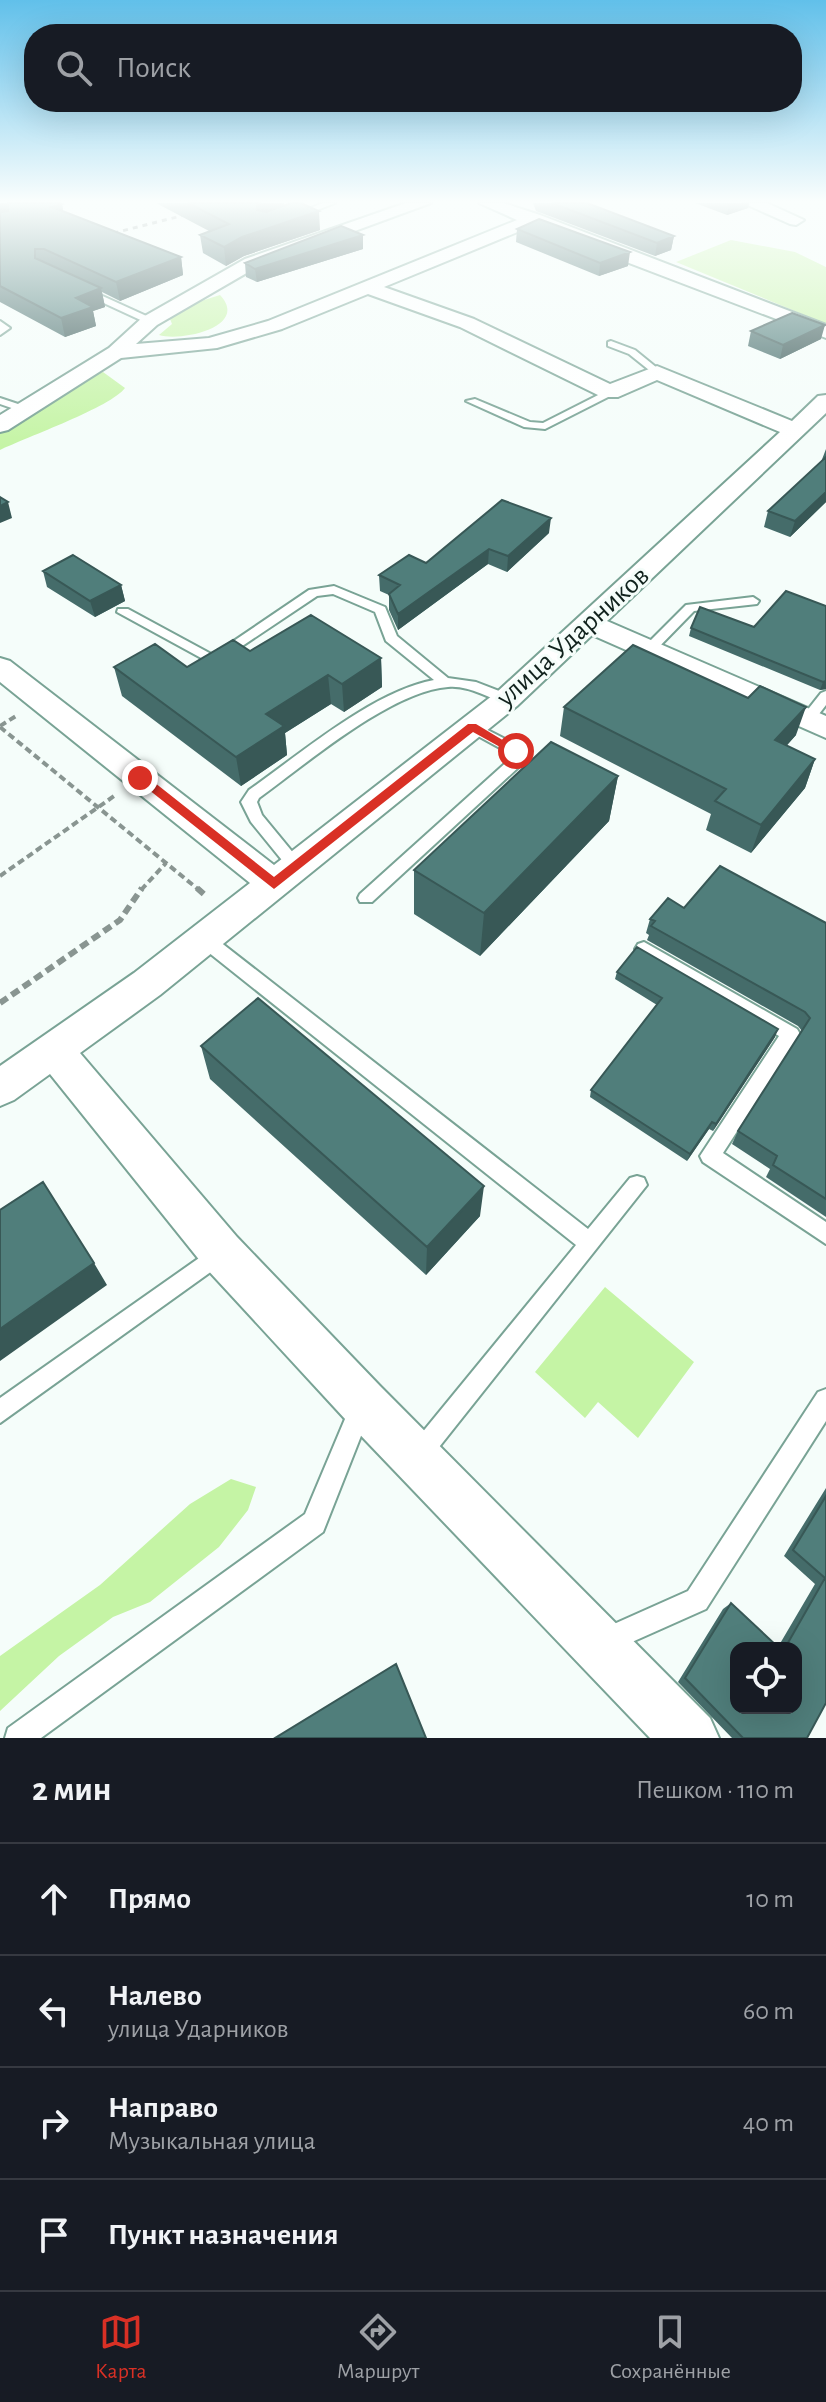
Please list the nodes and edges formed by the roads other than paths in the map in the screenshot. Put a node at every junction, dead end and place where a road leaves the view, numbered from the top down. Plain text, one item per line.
1 (70, 284) edge
2 (214, 284) edge
3 (374, 284) edge
4 (702, 284) edge
5 (367, 287) junction
6 (150, 321) junction
7 (0, 324) edge
8 (0, 332) edge
9 (826, 332) edge
10 (611, 344) dead end
11 (116, 352) junction
12 (657, 372) junction
13 (610, 392) junction
14 (0, 401) edge
15 (471, 401) dead end
16 (826, 401) edge
17 (26, 410) junction
18 (0, 425) edge
19 (793, 429) junction
20 (753, 601) dead end
21 (123, 612) dead end
22 (590, 624) junction
23 (648, 650) junction
24 (0, 667) edge
25 (444, 682) junction
26 (826, 696) edge
27 (507, 699) junction
28 (816, 724) edge
29 (472, 727) junction
30 (285, 875) junction
31 (366, 898) dead end
32 (204, 939) junction
33 (644, 949) edge
34 (55, 1051) junction
35 (0, 1088) edge
36 (637, 1185) dead end
37 (826, 1234) edge
38 (590, 1243) junction
39 (221, 1252) junction
40 (826, 1400) edge
41 (363, 1403) junction
42 (0, 1412) edge
43 (417, 1458) junction
44 (598, 1644) junction
45 (18, 1738) edge
46 (690, 1738) edge

1 - 6 lane
2 - 6 street
3 - 5 street
4 - 9 street
5 - 11 street
5 - 13 street
6 - 11 street
7 - 8 lane
10 - 12 lane
11 - 17 street
12 - 13 street
12 - 19 street
13 - 15 lane
14 - 17 lane
16 - 19 street, улица Ударников
17 - 18 street
19 - 22 street, улица Ударников
20 - 23 lane
21 - 25 lane
22 - 23 street
22 - 27 street, улица Ударников
23 - 28 street
24 - 30 street
25 - 27 lane
25 - 30 lane
26 - 28 lane
27 - 29 street, улица Ударников
29 - 30 street, улица Ударников
29 - 31 lane
30 - 32 street, улица Ударников
32 - 34 street, улица Ударников
32 - 38 lane
33 - 37 lane
34 - 35 street, улица Ударников
34 - 39 street
36 - 38 lane
38 - 43 lane
39 - 41 street
39 - 42 lane
40 - 44 lane
41 - 43 street
41 - 45 lane
43 - 44 street
44 - 46 street

